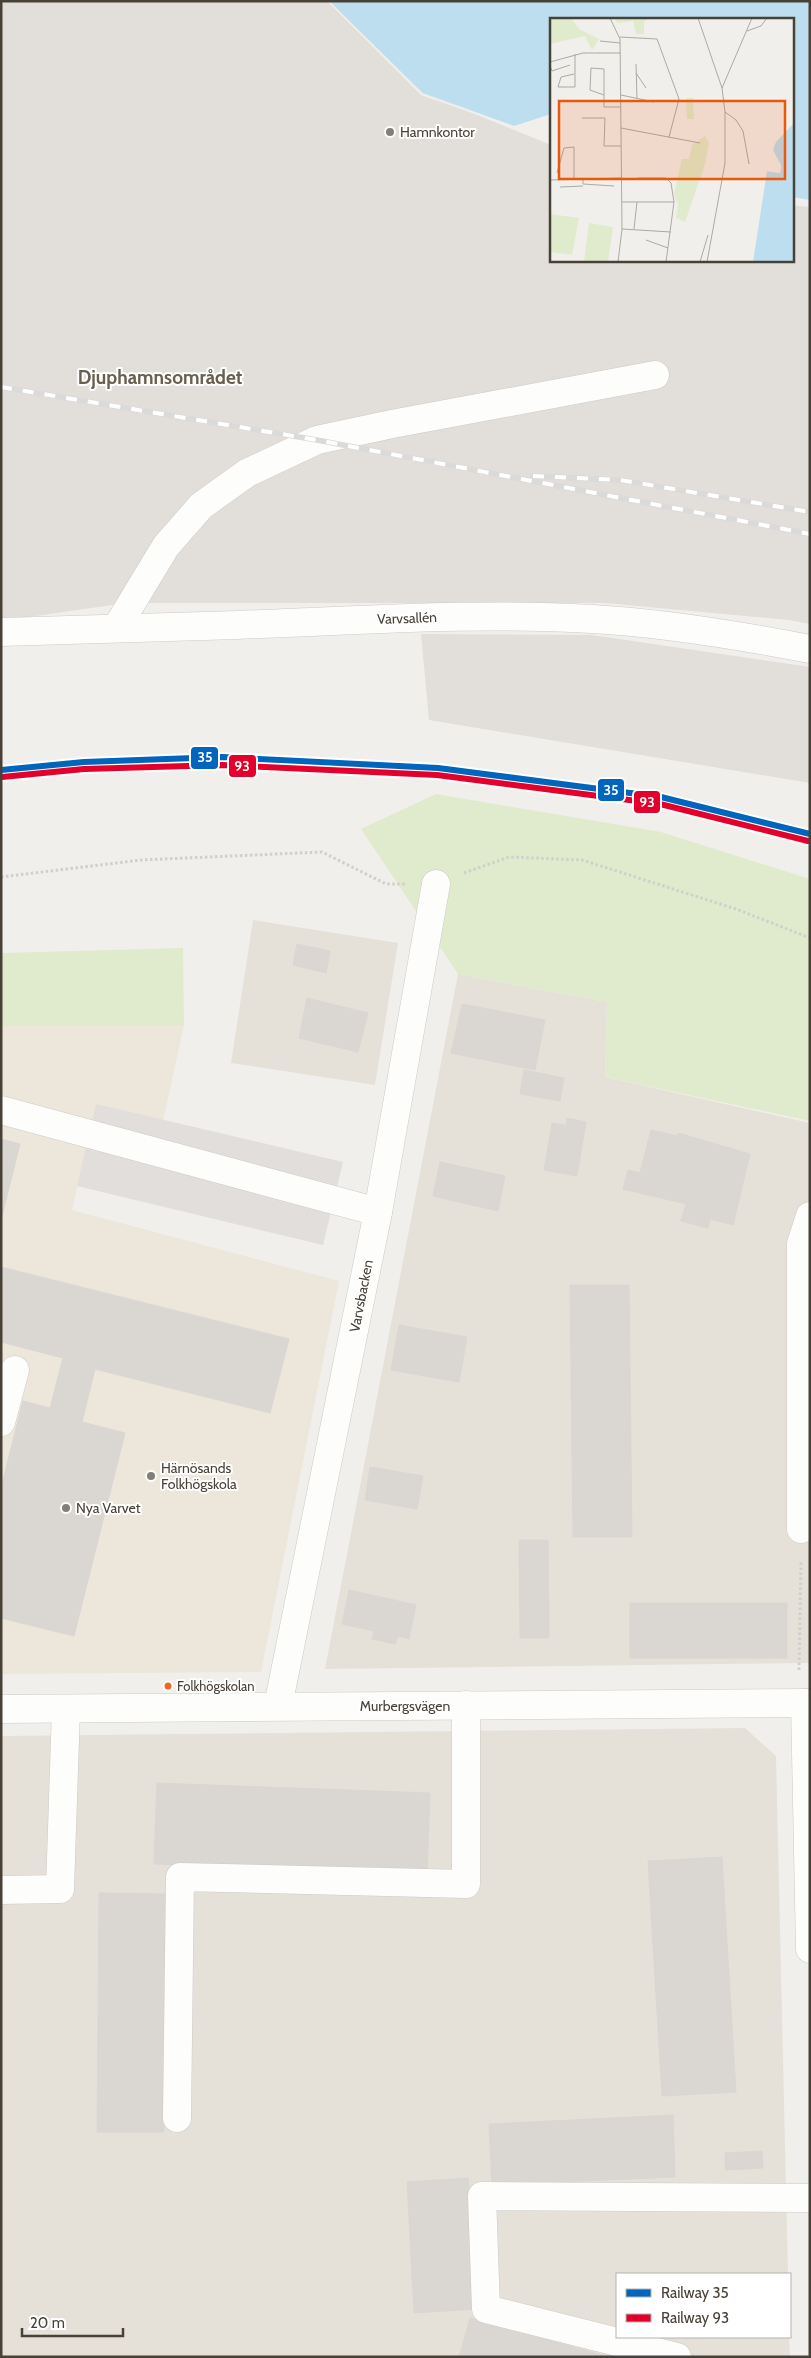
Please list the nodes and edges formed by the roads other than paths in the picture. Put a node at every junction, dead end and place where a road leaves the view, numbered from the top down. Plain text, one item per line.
1 (655, 375) dead end
2 (117, 627) junction
3 (1, 632) edge
4 (810, 649) edge
5 (436, 884) road end
6 (1, 1110) edge
7 (378, 1212) junction
8 (810, 1216) edge
9 (15, 1370) dead end
10 (1, 1422) edge
11 (801, 1529) dead end
12 (807, 1703) edge
13 (466, 1705) junction
14 (278, 1706) junction
15 (66, 1708) junction
16 (1, 1709) edge
17 (1, 1890) edge
18 (810, 1949) edge
19 (178, 2118) dead end
20 (810, 2198) edge
21 (677, 2357) edge

1 - 2 street
2 - 3 street, Varvsallén
2 - 4 street, Varvsallén
5 - 7 street, Varvsbacken
6 - 7 street
7 - 14 street, Varvsbacken
8 - 11 street
9 - 10 street
12 - 13 street, Murbergsvägen
12 - 18 street
13 - 14 street, Murbergsvägen
13 - 19 street
14 - 15 street, Murbergsvägen
15 - 16 street, Murbergsvägen
15 - 17 street
20 - 21 street

